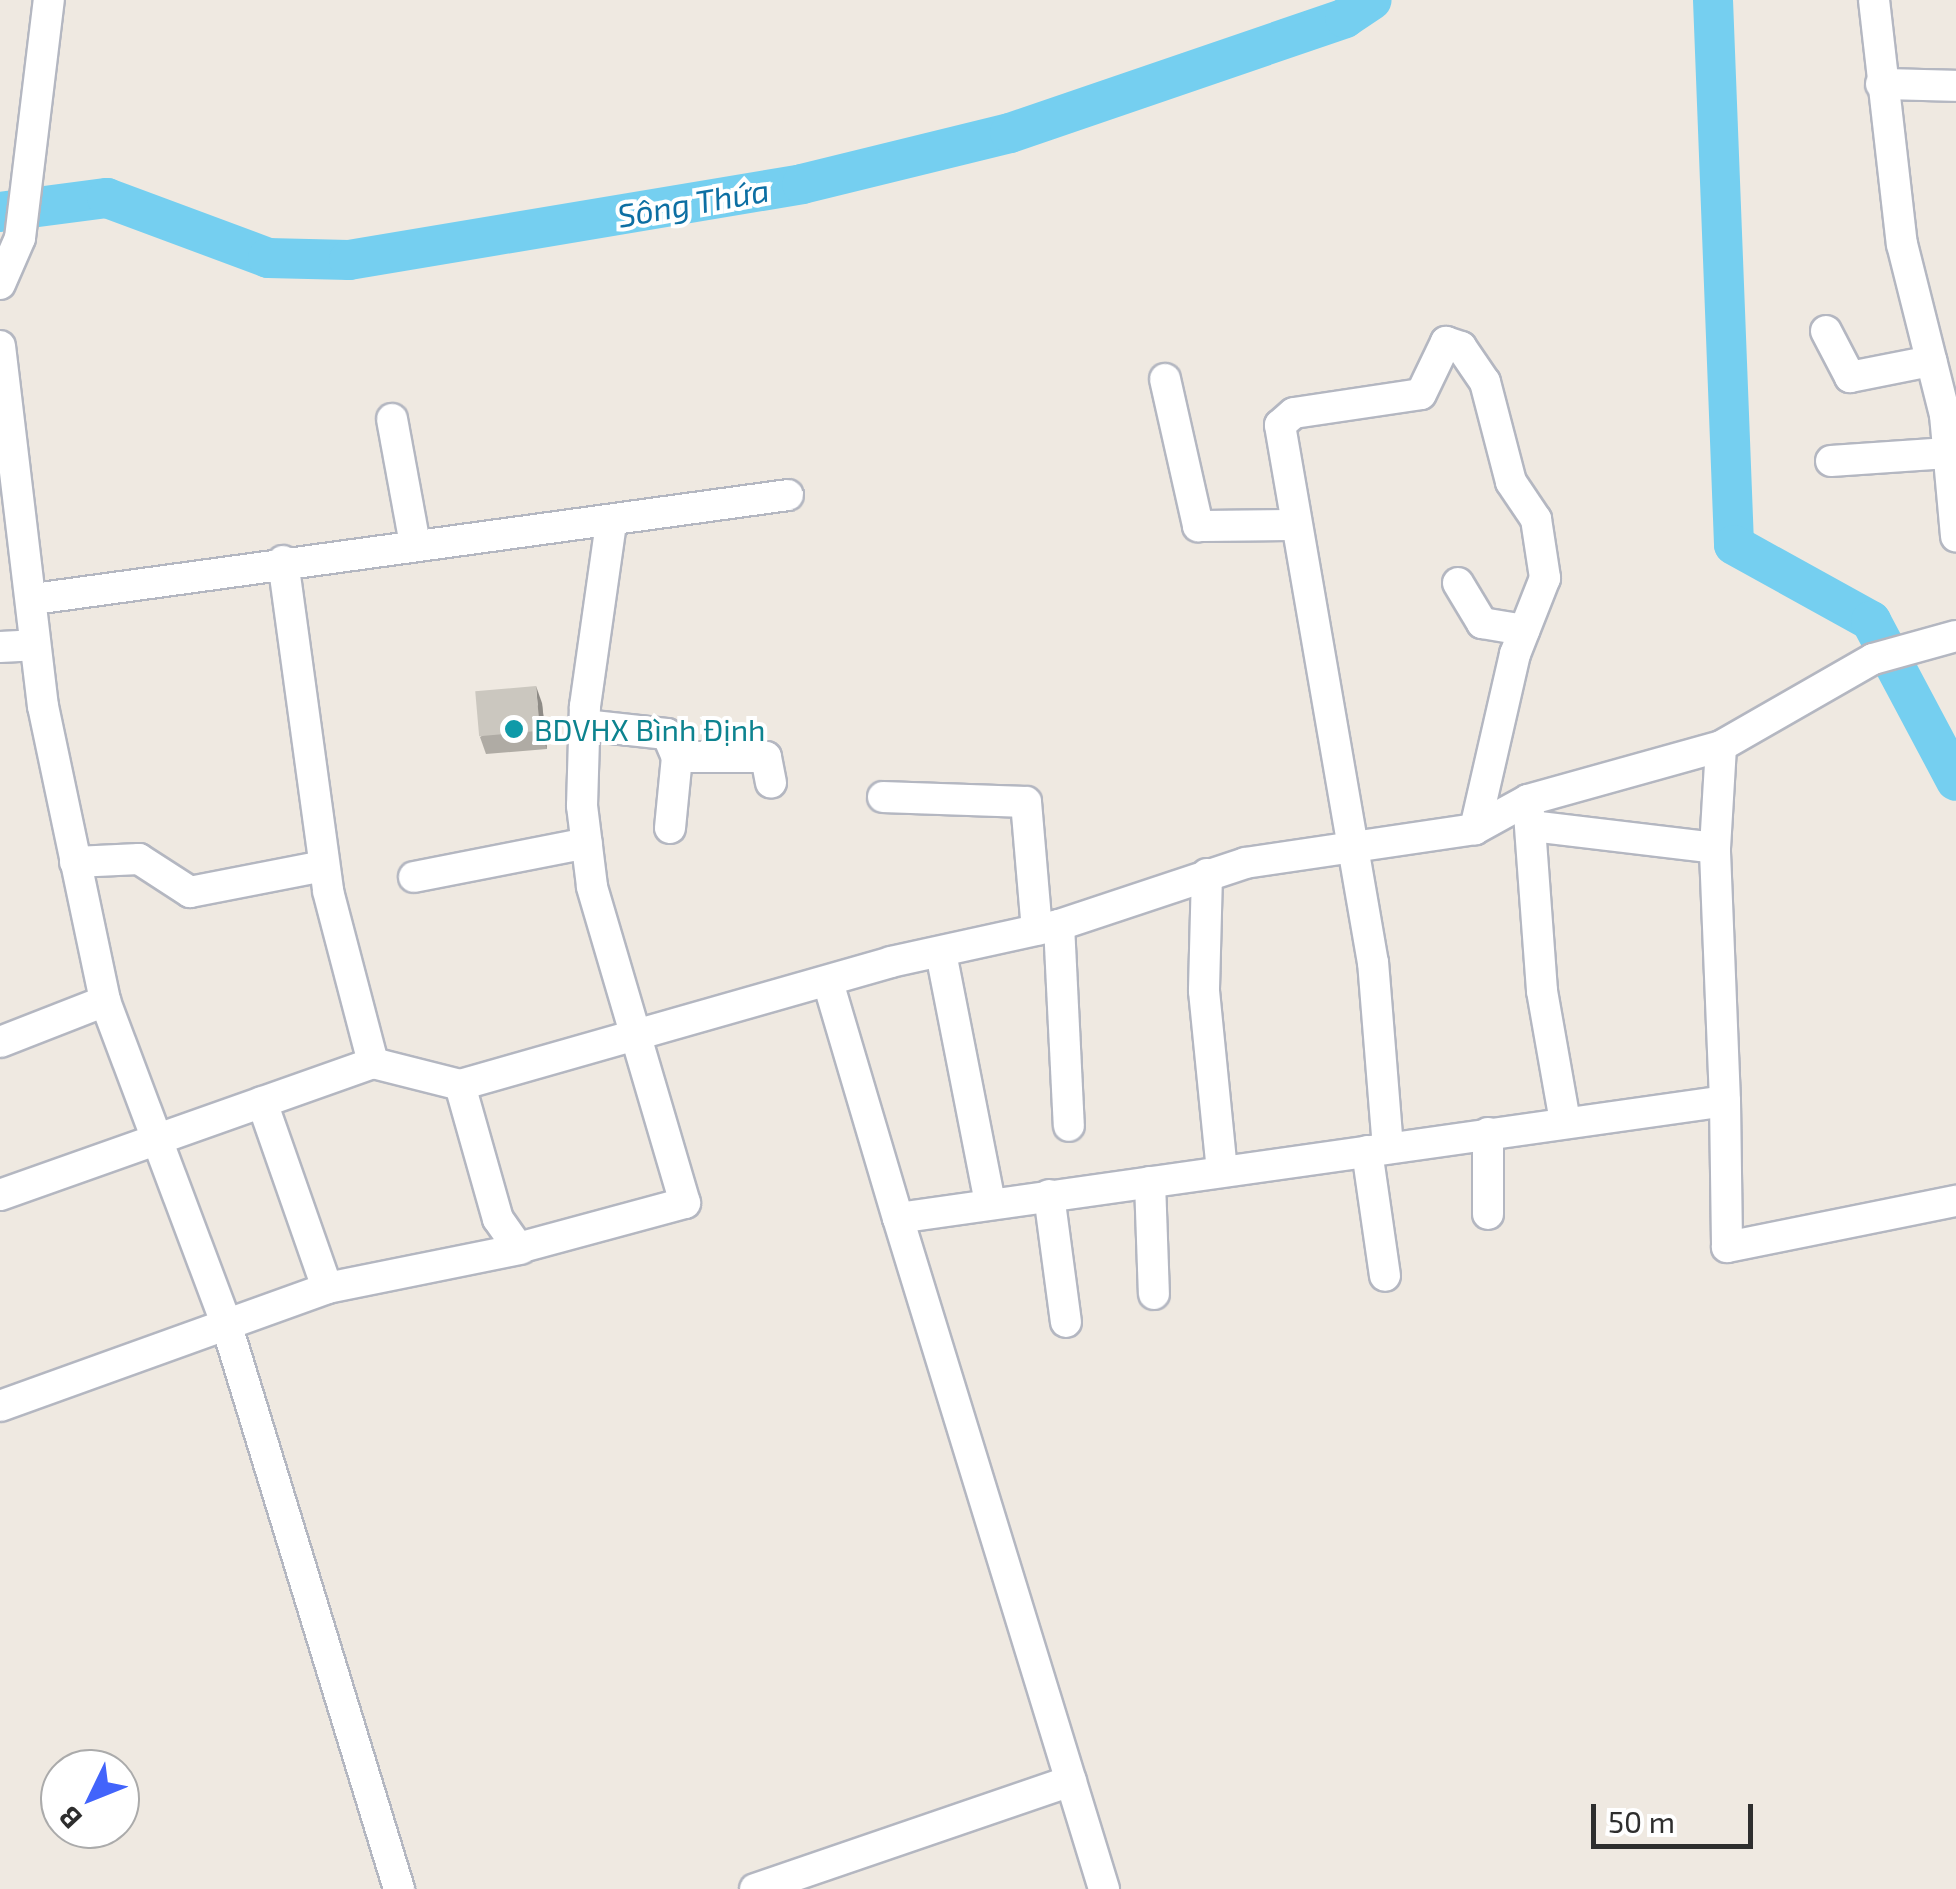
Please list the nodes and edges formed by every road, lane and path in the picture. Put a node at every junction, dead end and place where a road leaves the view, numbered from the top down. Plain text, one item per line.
1 (50, 0) edge
2 (1874, 0) edge
3 (1881, 84) junction
4 (1956, 86) edge
5 (0, 284) edge
6 (1826, 331) dead end
7 (0, 346) edge
8 (1931, 361) junction
9 (1165, 379) dead end
10 (392, 418) dead end
11 (1948, 453) junction
12 (1831, 461) dead end
13 (788, 495) dead end
14 (611, 524) junction
15 (1295, 525) junction
16 (1956, 537) edge
17 (415, 544) junction
18 (284, 561) junction
19 (1458, 583) dead end
20 (34, 599) junction
21 (1524, 630) junction
22 (1956, 636) edge
23 (34, 645) junction
24 (0, 647) edge
25 (584, 726) junction
26 (1721, 746) junction
27 (677, 756) junction
28 (771, 783) dead end
29 (883, 797) dead end
30 (1530, 813) junction
31 (670, 828) dead end
32 (1474, 830) junction
33 (587, 843) junction
34 (1715, 848) junction
35 (1352, 854) junction
36 (74, 862) junction
37 (324, 866) junction
38 (1207, 874) junction
39 (414, 876) dead end
40 (1048, 928) junction
41 (941, 953) junction
42 (828, 982) junction
43 (104, 1001) junction
44 (635, 1036) junction
45 (0, 1042) edge
46 (373, 1063) junction
47 (460, 1085) junction
48 (262, 1102) junction
49 (1725, 1102) junction
50 (1565, 1122) junction
51 (1069, 1126) dead end
52 (1488, 1133) junction
53 (160, 1137) junction
54 (1378, 1149) junction
55 (1222, 1171) junction
56 (1150, 1182) junction
57 (0, 1195) edge
58 (1049, 1195) junction
59 (1956, 1202) edge
60 (990, 1203) junction
61 (1488, 1214) dead end
62 (898, 1218) junction
63 (521, 1249) junction
64 (1385, 1276) dead end
65 (327, 1288) junction
66 (1154, 1294) dead end
67 (1066, 1322) dead end
68 (226, 1323) junction
69 (0, 1406) edge
70 (1070, 1782) junction
71 (400, 1889) edge
72 (755, 1889) edge
73 (1104, 1889) edge

1 - 5 street
2 - 3 street
3 - 4 street
3 - 8 street
6 - 8 street
7 - 20 street
8 - 11 street
9 - 15 street
10 - 17 street
11 - 12 street
11 - 16 street
13 - 14 street
14 - 17 street
14 - 25 street
15 - 21 street
15 - 35 street
17 - 18 street
18 - 20 street
18 - 37 street
19 - 21 street
20 - 23 street
21 - 32 street
22 - 26 street
23 - 24 street
23 - 36 street
25 - 27 street
25 - 33 street
26 - 30 street
26 - 34 street
27 - 28 street
27 - 31 street
29 - 40 street
30 - 32 street
30 - 34 street
30 - 50 street
32 - 35 street
33 - 39 street
33 - 44 street
34 - 49 street
35 - 38 street
35 - 54 street
36 - 37 street
36 - 43 street
37 - 46 street
38 - 40 street
38 - 55 street
40 - 41 street
40 - 51 street
41 - 42 street
41 - 60 street
42 - 44 street
42 - 62 street
43 - 45 street
43 - 53 street
44 - 47 street
44 - 63 street
46 - 47 street
46 - 48 street
47 - 63 street
48 - 53 street
48 - 65 street
49 - 50 street
49 - 59 street
50 - 52 street
52 - 54 street
52 - 61 street
53 - 57 street
53 - 68 street
54 - 55 street
54 - 64 street
55 - 56 street
56 - 58 street
56 - 66 street
58 - 60 street
58 - 67 street
60 - 62 street
62 - 70 street
63 - 65 street
65 - 68 street
68 - 69 street
68 - 71 street
70 - 72 street
70 - 73 street

